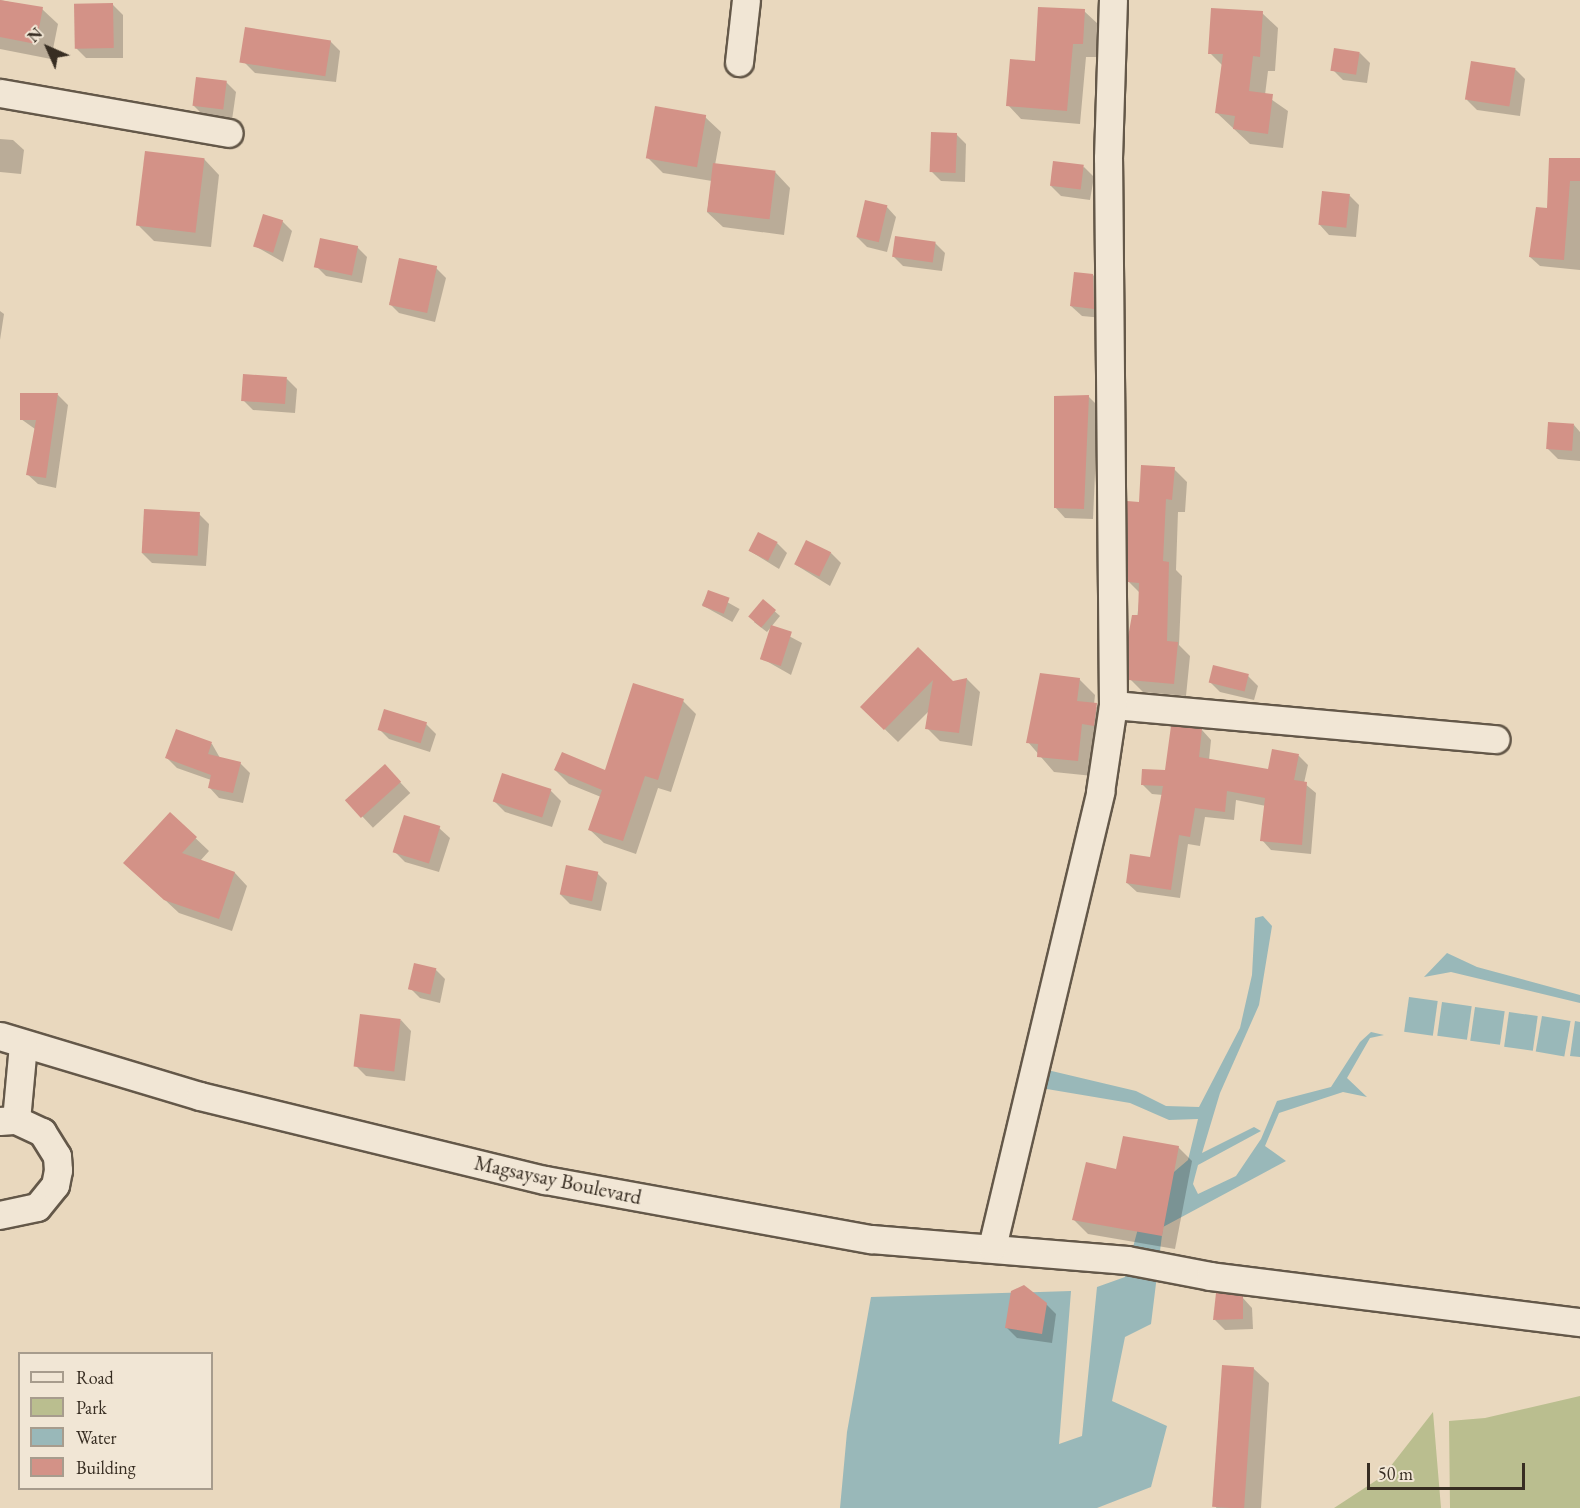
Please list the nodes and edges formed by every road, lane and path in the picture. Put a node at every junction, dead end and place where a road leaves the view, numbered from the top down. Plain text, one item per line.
1 (746, 0) edge
2 (1113, 0) edge
3 (739, 62) dead end
4 (0, 93) edge
5 (230, 132) dead end
6 (1113, 705) junction
7 (1495, 739) dead end
8 (12, 1040) edge
9 (8, 1120) edge
10 (0, 1215) edge
11 (992, 1247) junction
12 (1580, 1322) edge

1 - 3 street
2 - 6 street
4 - 5 street
6 - 7 street
6 - 11 street
8 - 9 street
8 - 11 street, Magsaysay Boulevard
9 - 10 street
11 - 12 street, Magsaysay Boulevard

